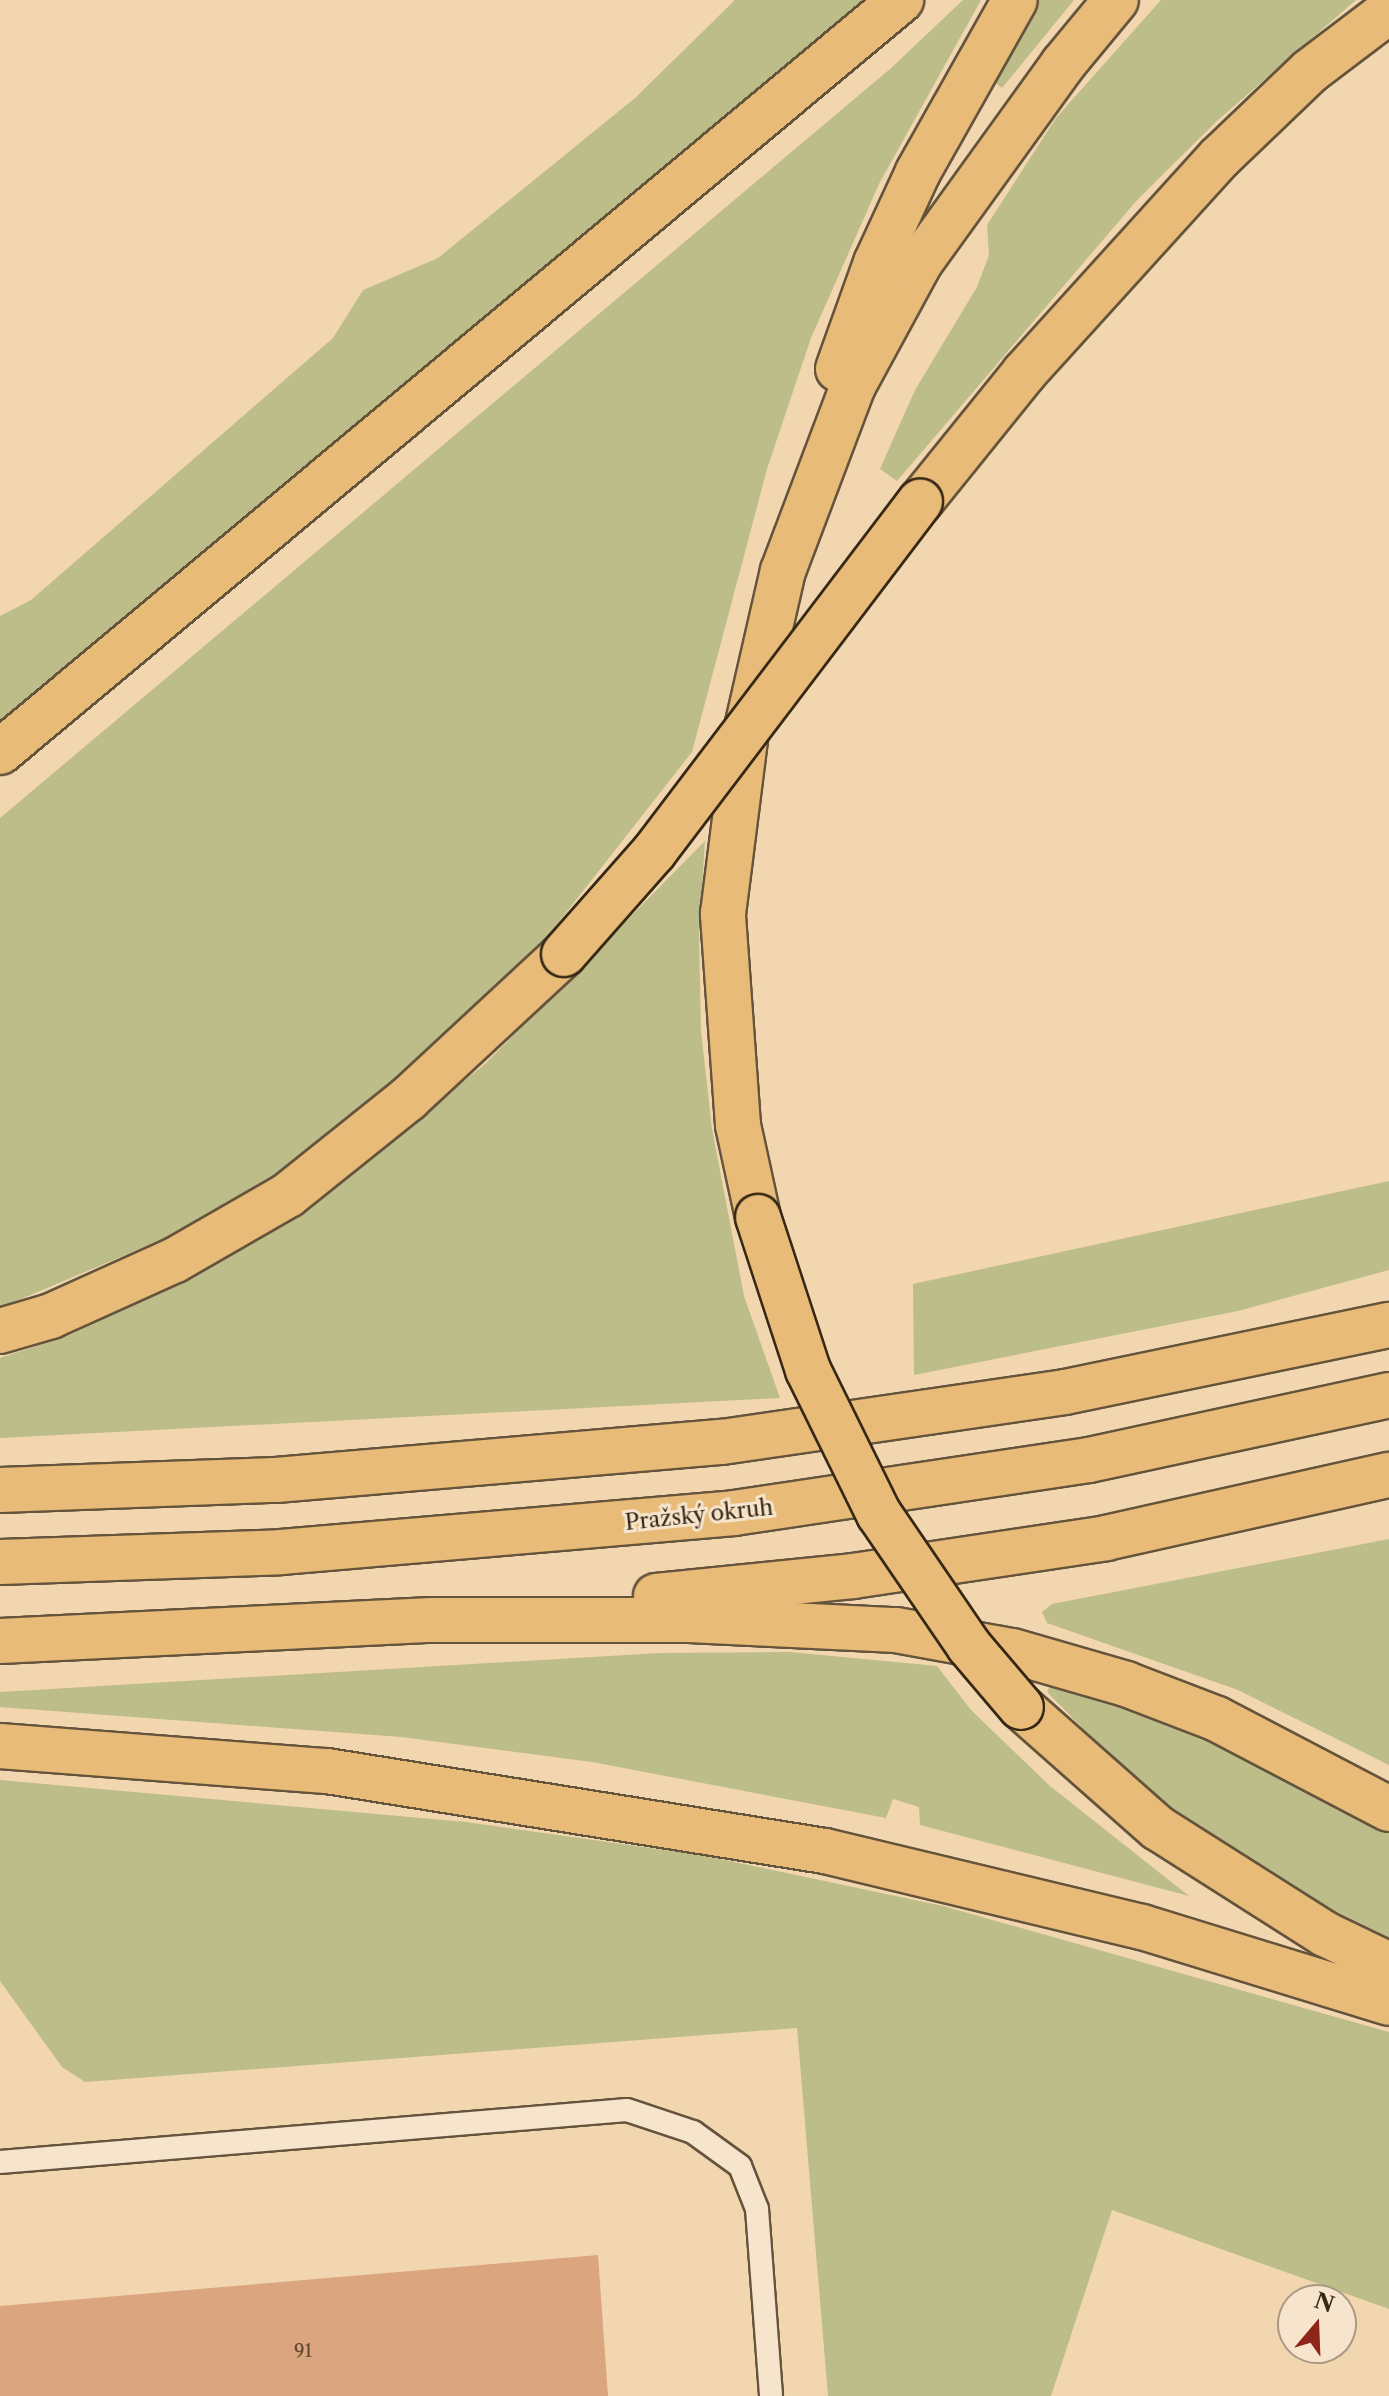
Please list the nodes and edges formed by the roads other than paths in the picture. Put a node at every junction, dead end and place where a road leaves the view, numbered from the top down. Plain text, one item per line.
1 (901, 0) edge
2 (1015, 0) edge
3 (1116, 0) edge
4 (1389, 11) edge
5 (766, 638) junction
6 (0, 752) edge
7 (1389, 1325) edge
8 (0, 1331) edge
9 (1389, 1395) edge
10 (1389, 1475) edge
11 (0, 1490) edge
12 (0, 1562) edge
13 (431, 1620) junction
14 (0, 1641) edge
15 (0, 1746) edge
16 (1389, 1809) edge
17 (1389, 1965) edge
18 (1389, 2003) edge
19 (0, 2162) edge
20 (771, 2396) edge

1 - 6 highway
2 - 5 highway
3 - 5 highway
4 - 8 highway, bridge
5 - 17 highway, bridge
7 - 11 highway
9 - 12 highway, Pražský okruh
10 - 13 highway
13 - 14 highway
13 - 16 highway
15 - 18 highway
19 - 20 lane

